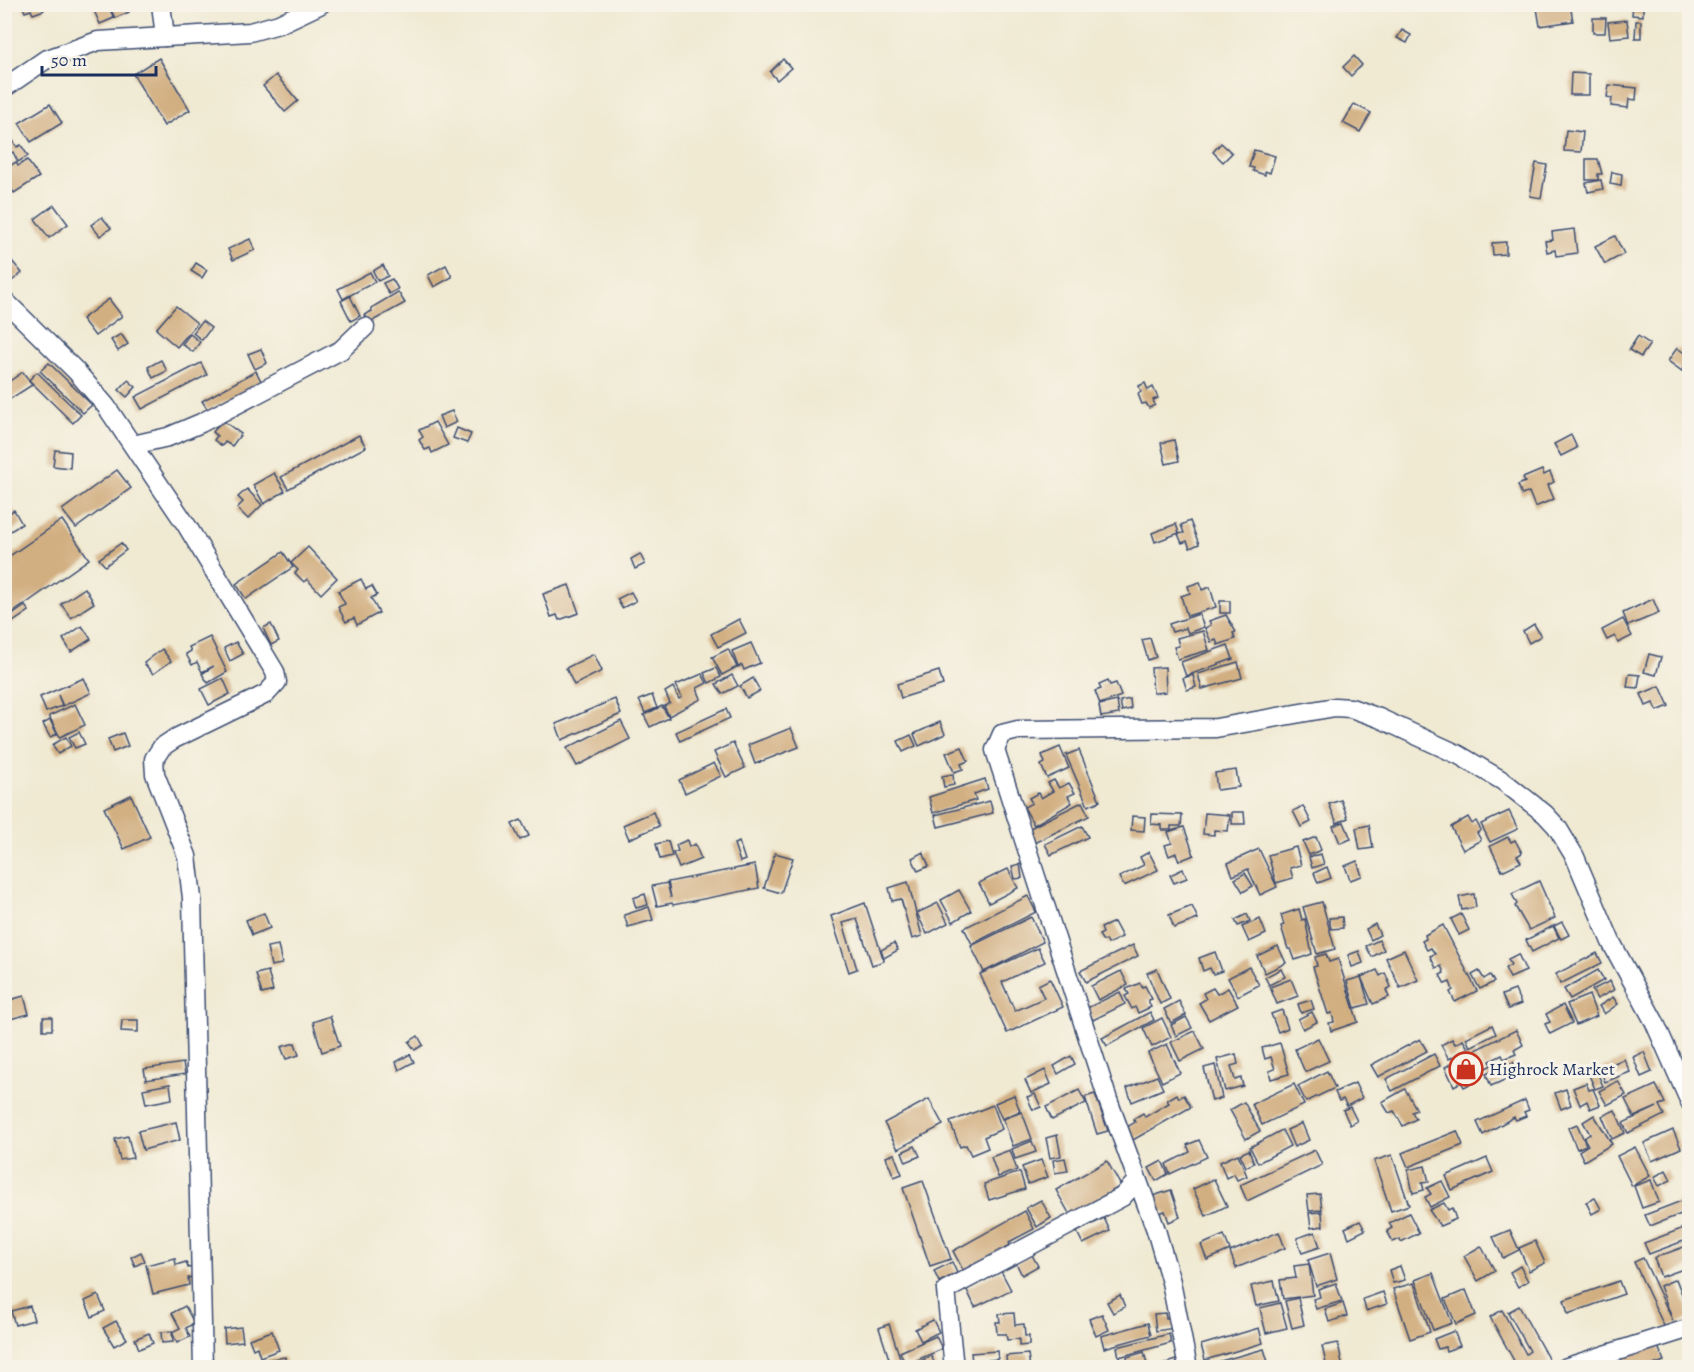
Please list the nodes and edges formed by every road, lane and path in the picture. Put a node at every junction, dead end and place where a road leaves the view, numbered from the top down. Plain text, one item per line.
1 (162, 4) edge
2 (321, 4) edge
3 (165, 37) junction
4 (4, 88) edge
5 (4, 300) edge
6 (365, 327) dead end
7 (133, 445) junction
8 (1689, 1102) edge
9 (1137, 1181) junction
10 (1689, 1329) edge
11 (203, 1368) edge
12 (954, 1368) edge
13 (1188, 1368) edge
14 (1564, 1368) edge

1 - 3 street
2 - 3 street
3 - 4 street
5 - 7 street
6 - 7 street
7 - 11 street
8 - 9 street
9 - 12 street
9 - 13 street
10 - 14 street

